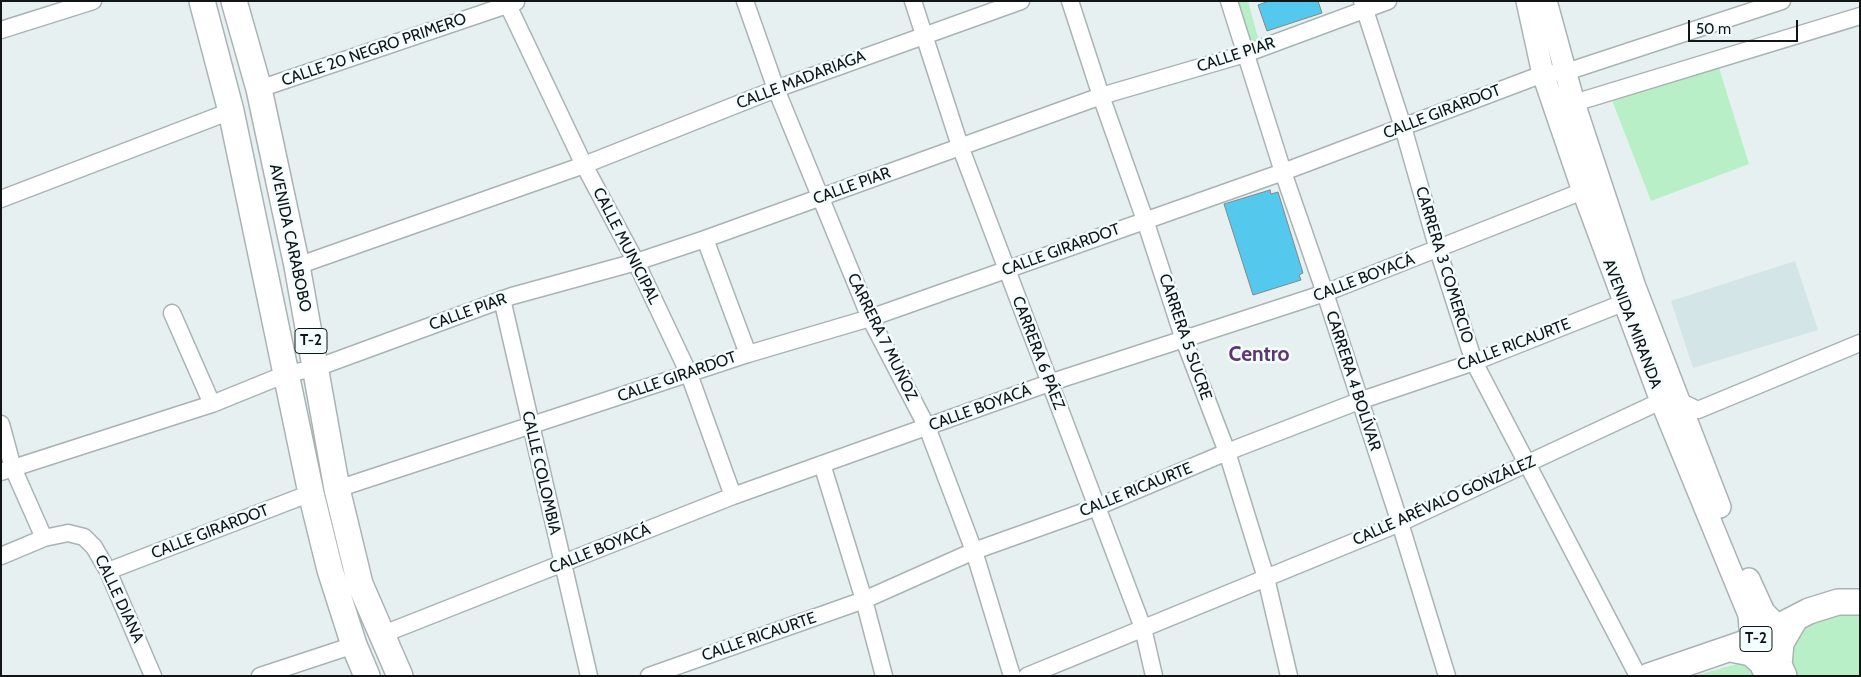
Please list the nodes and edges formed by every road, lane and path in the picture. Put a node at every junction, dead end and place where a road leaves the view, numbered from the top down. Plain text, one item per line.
1 (94, 1) edge
2 (202, 1) edge
3 (234, 1) edge
4 (745, 1) edge
5 (913, 1) edge
6 (1020, 1) edge
7 (1070, 1) edge
8 (1229, 1) edge
9 (1388, 1) edge
10 (1527, 1) edge
11 (1546, 1) edge
12 (1782, 1) edge
13 (511, 2) edge
14 (1363, 5) edge
15 (1860, 16) edge
16 (1, 30) edge
17 (925, 34) junction
18 (1245, 54) junction
19 (1566, 72) junction
20 (1543, 74) junction
21 (259, 89) junction
22 (776, 89) junction
23 (1102, 96) junction
24 (1574, 103) junction
25 (231, 111) junction
26 (1403, 128) junction
27 (960, 146) junction
28 (584, 165) junction
29 (1283, 172) junction
30 (1583, 191) junction
31 (820, 198) junction
32 (1, 199) edge
33 (1146, 220) junction
34 (705, 239) junction
35 (1438, 250) junction
36 (636, 262) junction
37 (297, 266) junction
38 (1006, 270) junction
39 (1325, 294) junction
40 (502, 299) junction
41 (1623, 303) junction
42 (172, 313) dead end
43 (870, 318) junction
44 (1184, 340) junction
45 (1860, 343) edge
46 (748, 354) junction
47 (1474, 362) junction
48 (316, 368) junction
49 (286, 374) junction
50 (689, 374) junction
51 (1049, 383) junction
52 (1359, 400) junction
53 (1669, 400) junction
54 (212, 404) junction
55 (1, 424) edge
56 (530, 426) junction
57 (926, 428) junction
58 (1227, 452) junction
59 (1529, 463) junction
60 (822, 464) junction
61 (7, 470) edge
62 (337, 490) junction
63 (311, 493) junction
64 (733, 496) junction
65 (1097, 507) junction
66 (1400, 523) junction
67 (44, 538) junction
68 (974, 551) junction
69 (1, 556) edge
70 (562, 564) junction
71 (108, 571) junction
72 (1266, 578) junction
73 (864, 600) junction
74 (1860, 602) edge
75 (1787, 623) junction
76 (1143, 628) junction
77 (381, 635) junction
78 (354, 645) junction
79 (1741, 645) junction
80 (153, 676) edge
81 (260, 676) edge
82 (367, 676) edge
83 (400, 676) edge
84 (589, 676) edge
85 (648, 676) edge
86 (884, 676) edge
87 (1012, 676) edge
88 (1027, 676) edge
89 (1154, 676) edge
90 (1289, 676) edge
91 (1447, 676) edge
92 (1638, 676) edge
93 (1650, 676) edge
94 (1768, 676) edge
95 (1784, 676) edge

1 - 16 street
2 - 25 highway, AVENIDA CARABOBO / T-2
3 - 21 highway, AVENIDA CARABOBO / T-2
4 - 22 street, CARRERA 7 MUÑOZ
5 - 17 street, CARRERA 6 PÁEZ
6 - 17 street, CALLE MADARIAGA
7 - 23 street, CARRERA 5 SUCRE
8 - 18 street, CARRERA 4 BOLÍVAR
9 - 14 street, CALLE PIAR
10 - 20 main road, AVENIDA MIRANDA
11 - 19 main road, AVENIDA MIRANDA
12 - 19 street, CALLE GIRARDOT
13 - 21 street, CALLE 20 NEGRO PRIMERO
13 - 28 street, CALLE MUNICIPAL
14 - 18 street, CALLE PIAR
14 - 26 street, CARRERA 3 COMERCIO
15 - 24 street
17 - 22 street, CALLE MADARIAGA
17 - 27 street, CARRERA 6 PÁEZ
18 - 23 street, CALLE PIAR
18 - 29 street, CARRERA 4 BOLÍVAR
19 - 20 street, CALLE GIRARDOT
19 - 24 main road, AVENIDA MIRANDA
20 - 26 street, CALLE GIRARDOT
20 - 30 main road, AVENIDA MIRANDA
21 - 37 highway, AVENIDA CARABOBO / T-2
22 - 28 street, CALLE MADARIAGA
22 - 31 street, CARRERA 7 MUÑOZ
23 - 27 street, CALLE PIAR
23 - 33 street, CARRERA 5 SUCRE
24 - 53 main road, AVENIDA MIRANDA
25 - 32 street
25 - 49 highway, AVENIDA CARABOBO / T-2
26 - 29 street, CALLE GIRARDOT
26 - 35 street, CARRERA 3 COMERCIO
27 - 31 street, CALLE PIAR
27 - 38 street, CARRERA 6 PÁEZ
28 - 36 street, CALLE MUNICIPAL
28 - 37 street, CALLE MADARIAGA
29 - 33 street, CALLE GIRARDOT
29 - 39 street, CARRERA 4 BOLÍVAR
30 - 35 street, CALLE BOYACÁ
30 - 41 main road, AVENIDA MIRANDA
31 - 34 street, CALLE PIAR
31 - 43 street, CARRERA 7 MUÑOZ
33 - 38 street, CALLE GIRARDOT
33 - 44 street, CARRERA 5 SUCRE
34 - 36 street, CALLE PIAR
34 - 46 street
35 - 39 street, CALLE BOYACÁ
35 - 47 street, CARRERA 3 COMERCIO
36 - 40 street, CALLE PIAR
36 - 50 street, CALLE MUNICIPAL
37 - 48 highway, AVENIDA CARABOBO / T-2
38 - 43 street, CALLE GIRARDOT
38 - 51 street, CARRERA 6 PÁEZ
39 - 44 street, CALLE BOYACÁ
39 - 52 street, CARRERA 4 BOLÍVAR
40 - 48 street, CALLE PIAR
40 - 56 street, CALLE COLOMBIA
41 - 47 street, CALLE RICAURTE
41 - 53 main road, AVENIDA MIRANDA
42 - 54 street
43 - 46 street, CALLE GIRARDOT
43 - 57 street, CARRERA 7 MUÑOZ
44 - 51 street, CALLE BOYACÁ
44 - 58 street, CARRERA 5 SUCRE
45 - 53 street
46 - 50 street, CALLE GIRARDOT
47 - 52 street, CALLE RICAURTE
47 - 59 street, CARRERA 3 COMERCIO
48 - 49 street, CALLE PIAR
48 - 62 highway, AVENIDA CARABOBO / T-2
49 - 54 street, CALLE PIAR
49 - 63 highway, AVENIDA CARABOBO / T-2
50 - 56 street, CALLE GIRARDOT
50 - 64 street, CALLE MUNICIPAL
51 - 57 street, CALLE BOYACÁ
51 - 65 street, CARRERA 6 PÁEZ
52 - 58 street, CALLE RICAURTE
52 - 66 street, CARRERA 4 BOLÍVAR
53 - 59 street, CALLE ARÉVALO GONZÁLEZ
53 - 75 main road, AVENIDA MIRANDA
53 - 79 main road, AVENIDA MIRANDA
54 - 61 street, CALLE PIAR
55 - 61 street
56 - 62 street, CALLE GIRARDOT
56 - 70 street, CALLE COLOMBIA
57 - 60 street, CALLE BOYACÁ
57 - 68 street, CARRERA 7 MUÑOZ
58 - 65 street, CALLE RICAURTE
58 - 72 street, CARRERA 5 SUCRE
59 - 66 street, CALLE ARÉVALO GONZÁLEZ
59 - 92 street, CARRERA 3 COMERCIO
60 - 64 street, CALLE BOYACÁ
60 - 73 street
61 - 67 street
62 - 77 highway, AVENIDA CARABOBO / T-2
63 - 71 street, CALLE GIRARDOT
63 - 78 highway, AVENIDA CARABOBO / T-2
64 - 70 street, CALLE BOYACÁ
65 - 68 street, CALLE RICAURTE
65 - 76 street, CARRERA 6 PÁEZ
66 - 72 street, CALLE ARÉVALO GONZÁLEZ
66 - 91 street, CARRERA 4 BOLÍVAR
67 - 69 street, CALLE DIANA
67 - 71 street, CALLE DIANA
68 - 73 street, CALLE RICAURTE
68 - 87 street, CARRERA 7 MUÑOZ
70 - 77 street, CALLE BOYACÁ
70 - 84 street, CALLE COLOMBIA
71 - 80 street, CALLE DIANA
72 - 76 street, CALLE ARÉVALO GONZÁLEZ
72 - 90 street, CARRERA 5 SUCRE
73 - 85 street, CALLE RICAURTE
73 - 86 street
74 - 75 highway, T-2
75 - 79 highway, T-2
75 - 95 highway
76 - 88 street, CALLE ARÉVALO GONZÁLEZ
76 - 89 street, CARRERA 6 PÁEZ
77 - 83 highway, AVENIDA CARABOBO / T-2
78 - 81 street
78 - 82 highway, AVENIDA CARABOBO / T-2
79 - 93 highway, T-2
79 - 94 highway

